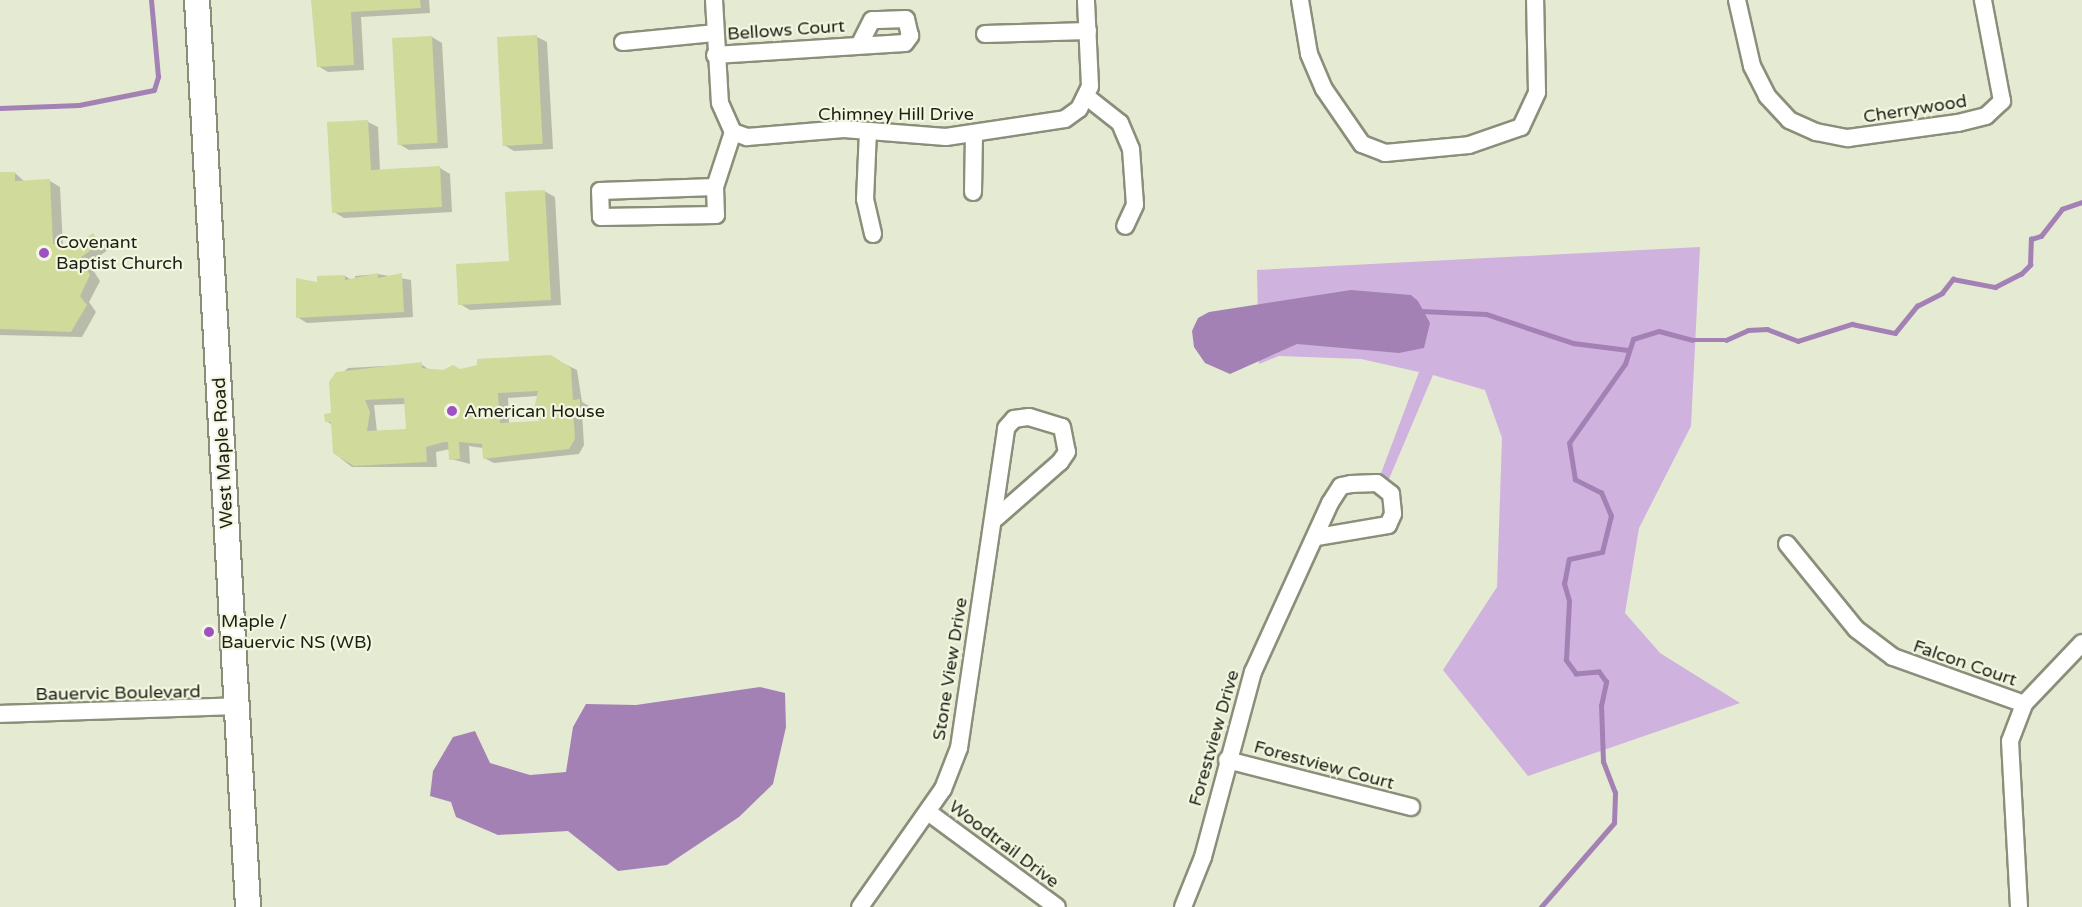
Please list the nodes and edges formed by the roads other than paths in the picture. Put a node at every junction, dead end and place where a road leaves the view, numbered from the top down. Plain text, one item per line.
1 (197, 0) edge
2 (714, 0) edge
3 (1086, 0) edge
4 (1300, 0) edge
5 (1535, 0) edge
6 (1737, 0) edge
7 (1983, 0) edge
8 (1088, 31) junction
9 (714, 33) junction
10 (985, 34) dead end
11 (623, 42) dead end
12 (860, 44) dead end
13 (715, 55) junction
14 (1087, 97) junction
15 (868, 131) junction
16 (733, 132) junction
17 (974, 135) junction
18 (715, 187) junction
19 (973, 192) dead end
20 (1125, 226) dead end
21 (873, 234) dead end
22 (996, 518) junction
23 (1318, 537) junction
24 (1787, 544) dead end
25 (2082, 643) edge
26 (2024, 704) junction
27 (237, 706) junction
28 (0, 714) edge
29 (1227, 760) junction
30 (1411, 807) dead end
31 (928, 812) junction
32 (248, 907) edge
33 (860, 907) edge
34 (1057, 907) edge
35 (1182, 907) edge
36 (2019, 907) edge

1 - 27 main road, West Maple Road
2 - 9 street
3 - 8 street
4 - 5 street
6 - 7 street, Cherrywood
8 - 10 street
8 - 14 street
9 - 11 street
9 - 13 street
12 - 13 street, Bellows Court
13 - 16 street
14 - 17 street, Chimney Hill Drive
14 - 20 street
15 - 16 street, Chimney Hill Drive
15 - 17 street, Chimney Hill Drive
15 - 21 street
16 - 18 street
17 - 19 street
18 - 18 street
22 - 22 street, Stone View Drive
22 - 31 street, Stone View Drive
23 - 23 street, Forestview Drive
23 - 29 street, Forestview Drive
24 - 26 street, Falcon Court
25 - 26 street, Falcon Court
26 - 36 street
27 - 28 street, Bauervic Boulevard
27 - 32 main road, West Maple Road
29 - 30 street, Forestview Court
29 - 35 street, Forestview Drive
31 - 33 street, Stone View Drive
31 - 34 street, Woodtrail Drive

